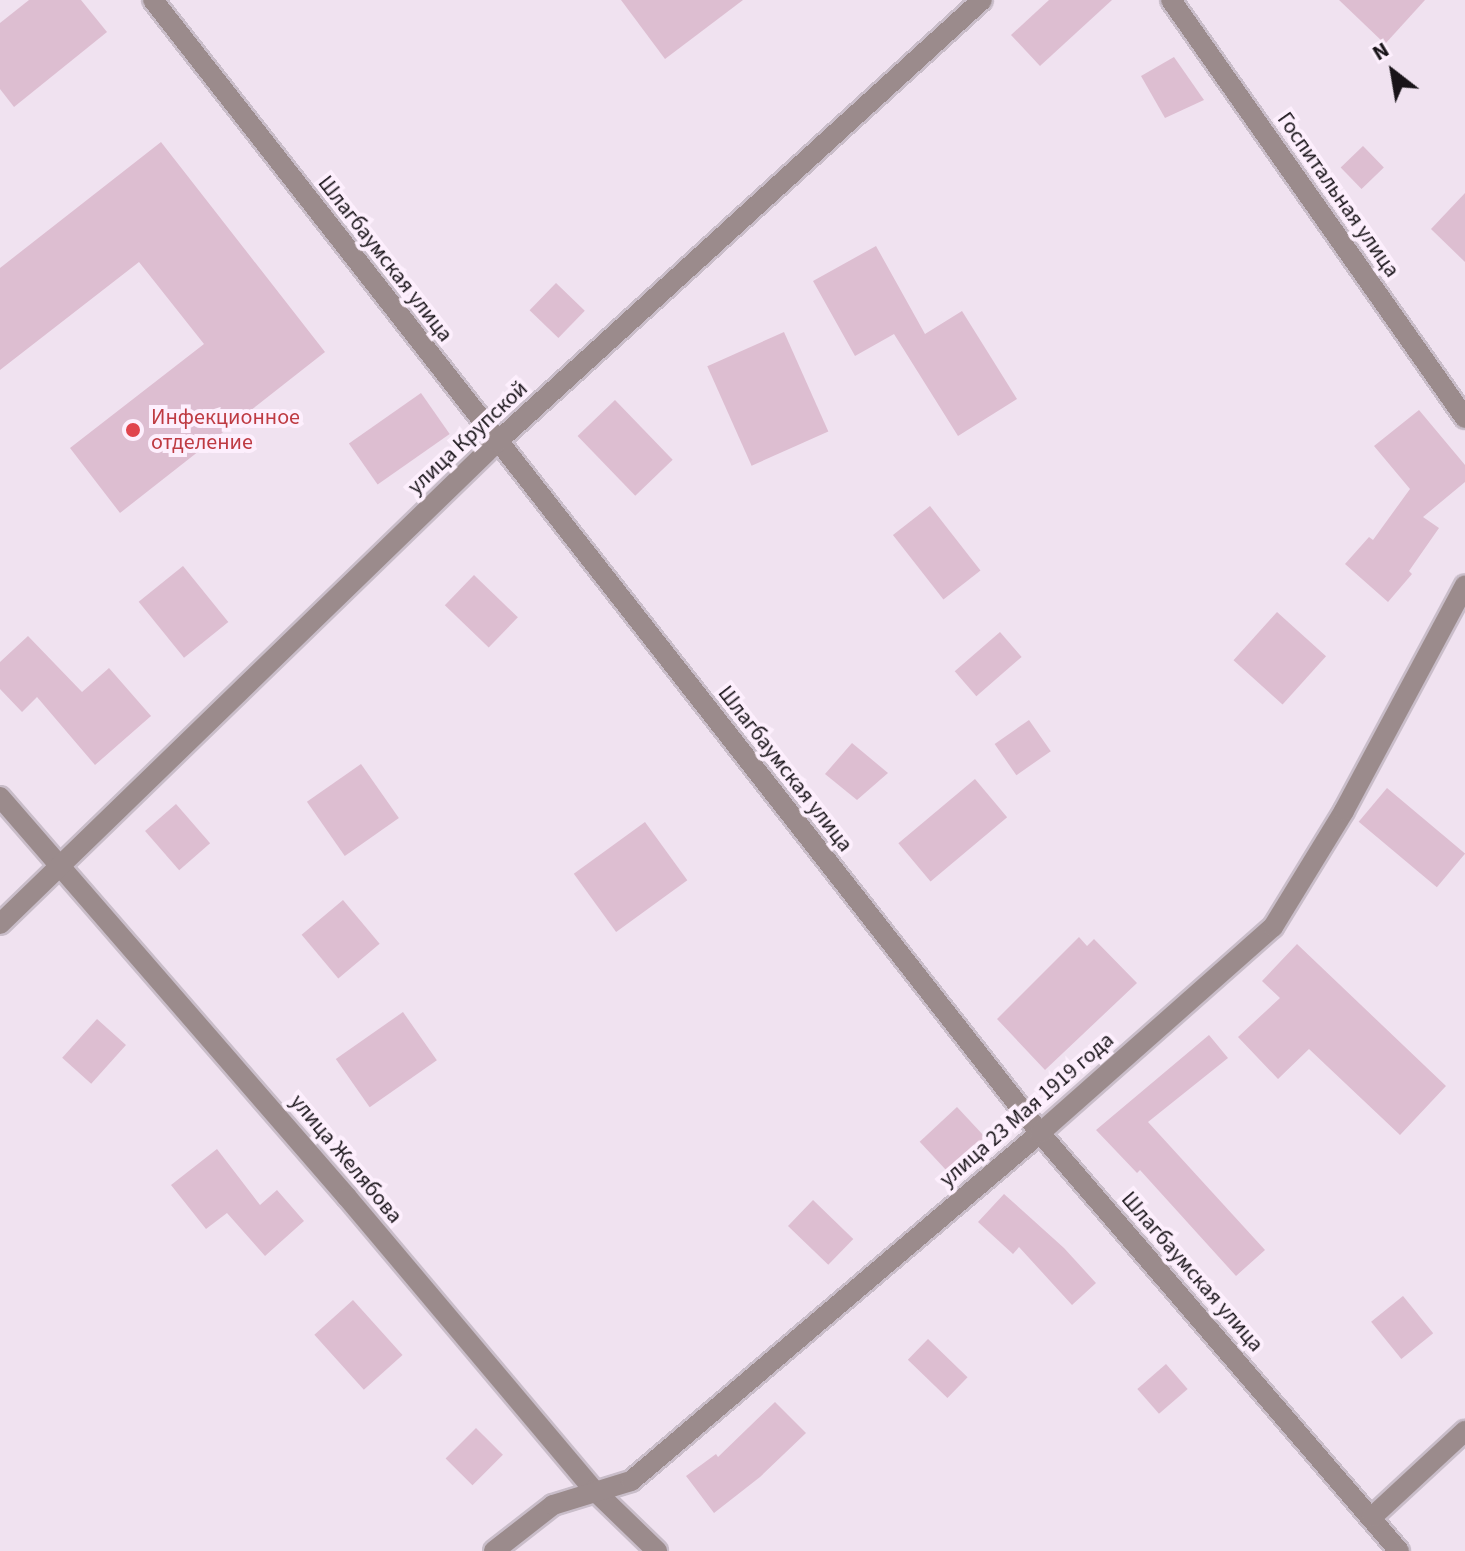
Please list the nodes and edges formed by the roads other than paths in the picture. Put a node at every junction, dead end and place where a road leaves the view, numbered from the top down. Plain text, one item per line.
1 (153, 0) edge
2 (982, 0) edge
3 (1171, 0) edge
4 (1465, 418) edge
5 (497, 442) junction
6 (1465, 585) edge
7 (0, 797) edge
8 (61, 867) junction
9 (0, 924) edge
10 (1040, 1133) junction
11 (1465, 1431) edge
12 (594, 1490) junction
13 (1372, 1517) junction
14 (494, 1551) edge
15 (657, 1551) edge
16 (1399, 1551) edge

1 - 5 street, Шлагбаумская улица
2 - 5 street, улица Крупской
3 - 4 street, Госпитальная улица
5 - 8 street, улица Крупской
5 - 10 street, Шлагбаумская улица
6 - 10 street, улица 23 Мая 1919 года
7 - 8 street, улица Желябова
8 - 9 street, улица Крупской
8 - 12 street, улица Желябова
10 - 12 street, улица 23 Мая 1919 года
10 - 13 street, Шлагбаумская улица
11 - 13 street
12 - 14 street, улица 23 Мая 1919 года
12 - 15 street, улица Желябова
13 - 16 street, Шлагбаумская улица

